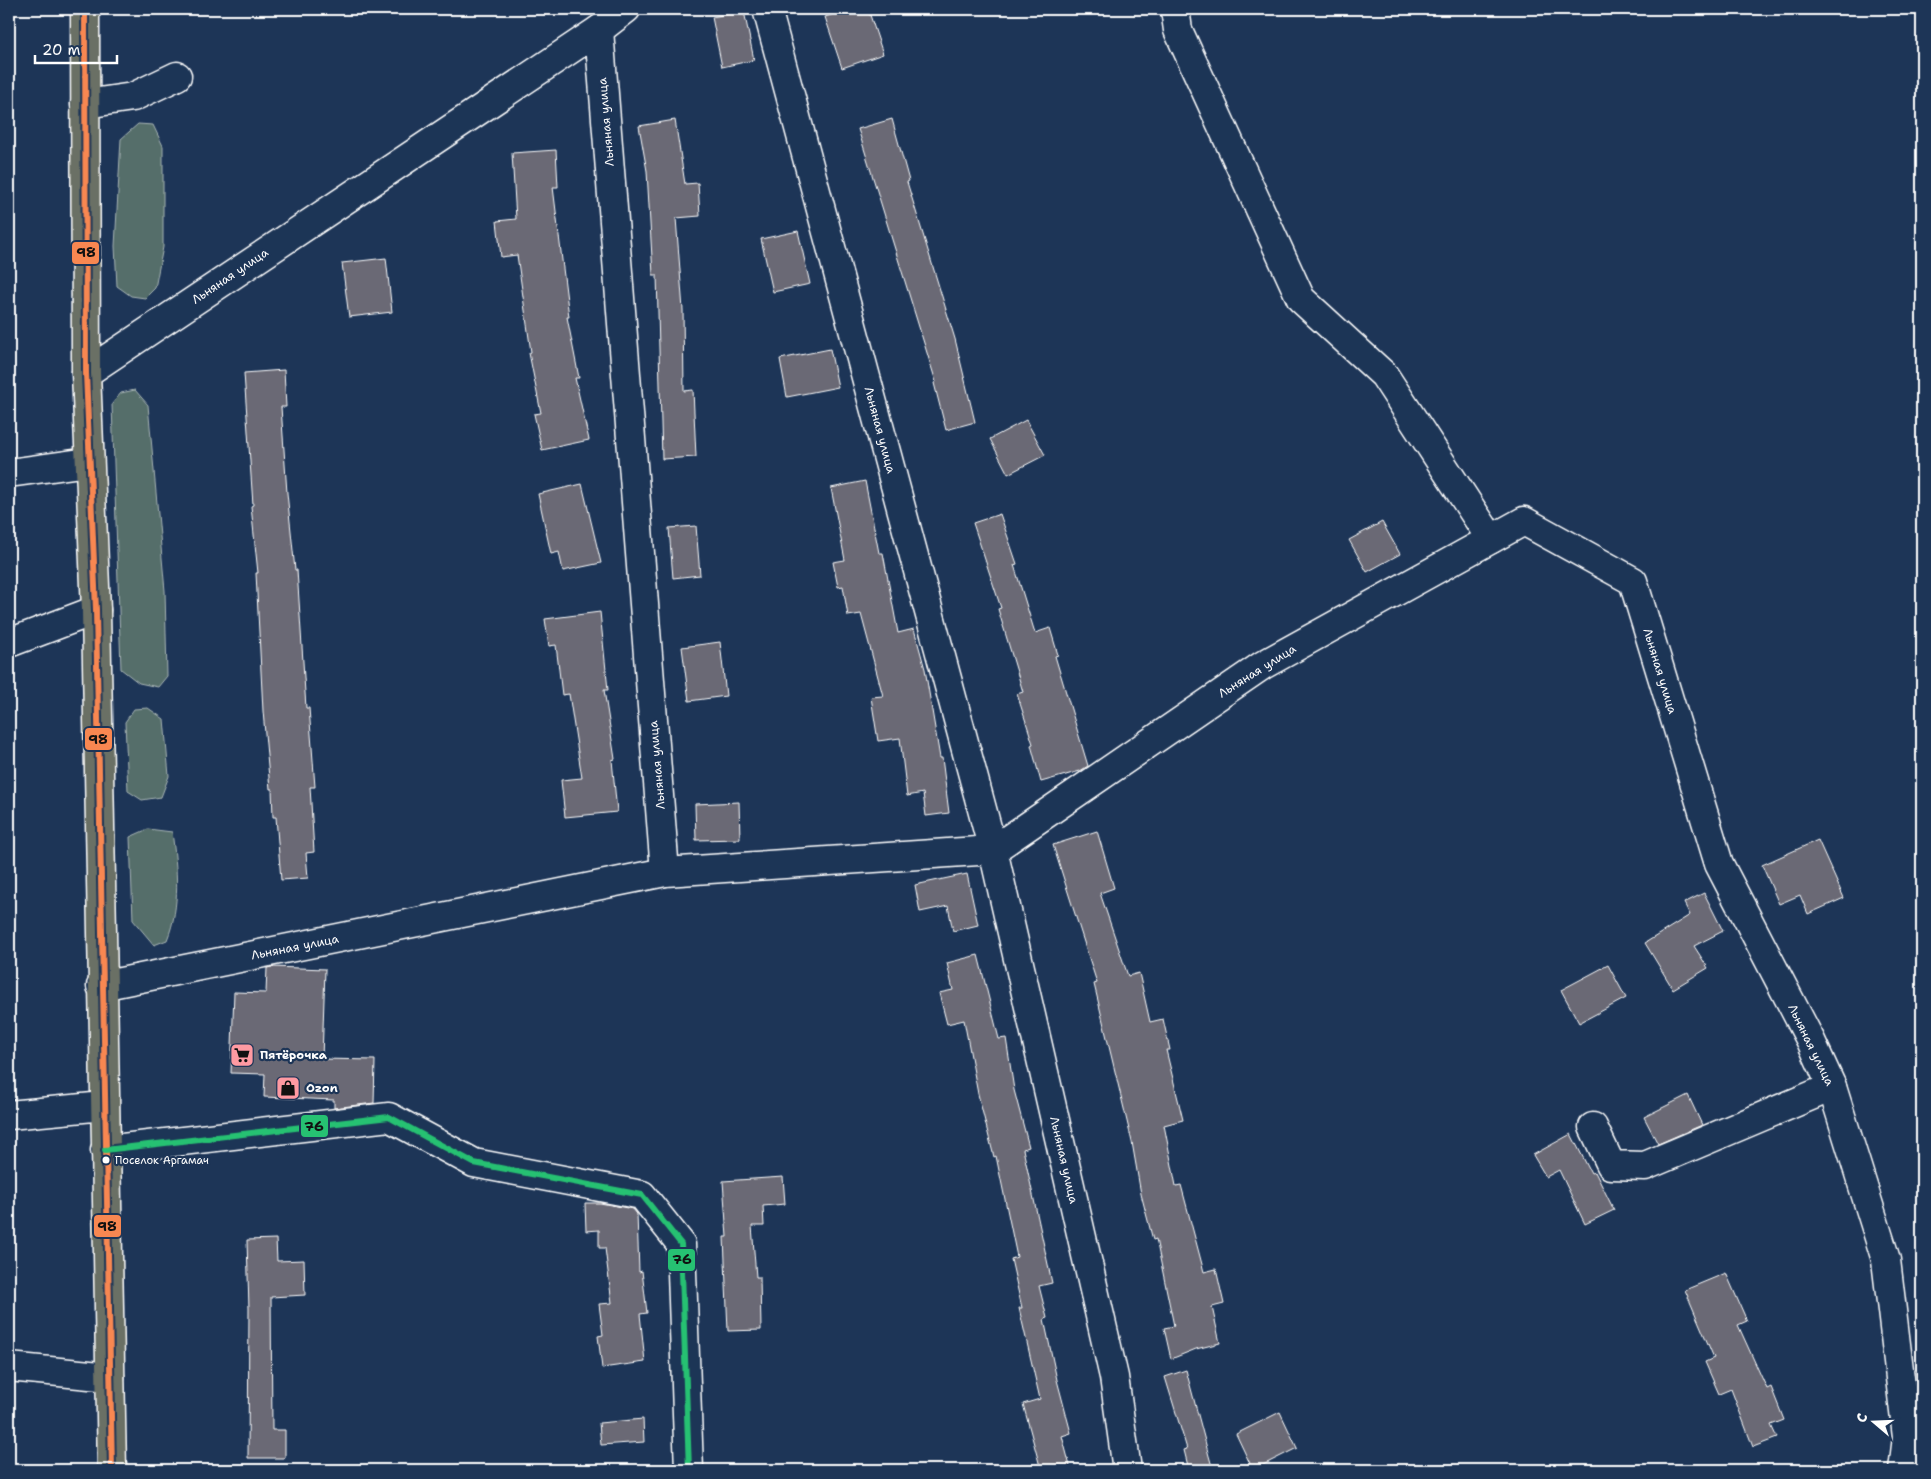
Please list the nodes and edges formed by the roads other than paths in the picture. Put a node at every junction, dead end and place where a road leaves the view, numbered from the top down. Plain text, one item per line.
1 (85, 9) edge
2 (626, 9) edge
3 (767, 9) edge
4 (1176, 9) edge
5 (598, 30) junction
6 (177, 76) dead end
7 (85, 104) junction
8 (86, 372) junction
9 (88, 462) junction
10 (9, 473) edge
11 (1491, 539) junction
12 (96, 610) junction
13 (9, 643) edge
14 (993, 850) junction
15 (665, 872) junction
16 (101, 986) junction
17 (1832, 1087) junction
18 (104, 1106) junction
19 (9, 1115) edge
20 (1593, 1127) dead end
21 (105, 1150) junction
22 (9, 1367) edge
23 (110, 1377) junction
24 (112, 1470) edge
25 (689, 1470) edge
26 (1127, 1470) edge
27 (1903, 1470) edge

1 - 7 main road
2 - 5 street, Льняная улица
3 - 14 street, Льняная улица
4 - 11 street
5 - 8 street, Льняная улица
5 - 15 street, Льняная улица
6 - 7 street
7 - 8 main road
8 - 9 main road
9 - 10 street
9 - 12 main road
11 - 14 street, Льняная улица
11 - 17 street, Льняная улица
12 - 13 street
12 - 16 main road
14 - 15 street, Льняная улица
14 - 26 street, Льняная улица
15 - 16 street, Льняная улица
16 - 18 main road
17 - 20 street
17 - 27 street, Льняная улица
18 - 19 street
18 - 21 main road
21 - 23 main road
21 - 25 street
22 - 23 street
23 - 24 main road

